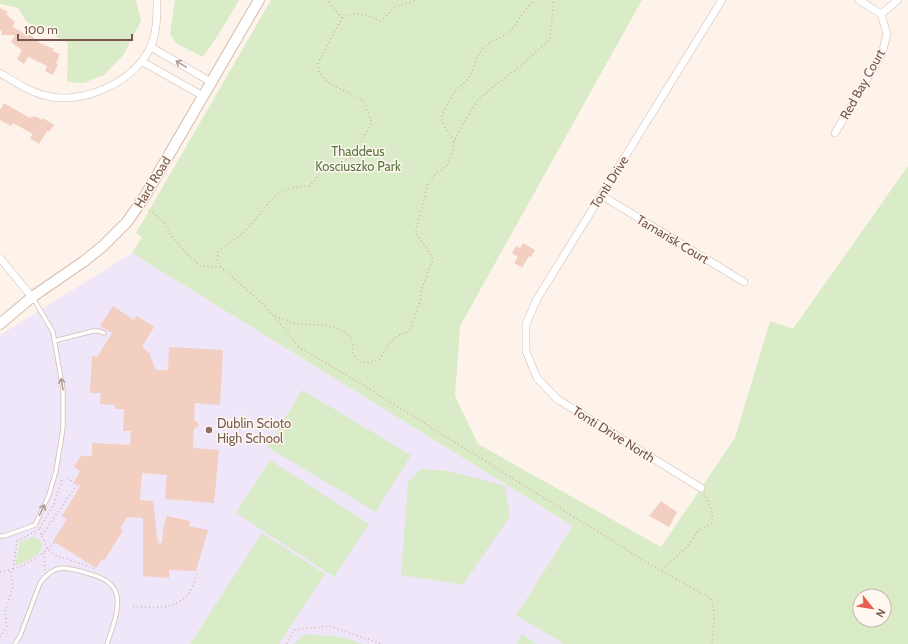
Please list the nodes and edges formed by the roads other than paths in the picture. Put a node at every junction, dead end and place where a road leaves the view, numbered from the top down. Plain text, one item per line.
1 (157, 0) edge
2 (259, 0) edge
3 (722, 0) edge
4 (860, 0) edge
5 (898, 0) edge
6 (881, 14) junction
7 (151, 47) junction
8 (143, 62) junction
9 (0, 74) edge
10 (211, 82) junction
11 (203, 96) junction
12 (835, 132) dead end
13 (601, 195) junction
14 (0, 258) edge
15 (744, 282) dead end
16 (32, 297) junction
17 (0, 324) edge
18 (104, 333) dead end
19 (54, 341) junction
20 (534, 372) joint
21 (701, 488) road end
22 (0, 536) edge
23 (15, 644) edge
24 (108, 644) edge

1 - 7 street
2 - 10 main road, Hard Road
3 - 13 street, Tonti Drive
4 - 6 street
5 - 6 street
6 - 12 street, Red Bay Court
7 - 8 street
10 -> 7 street
8 - 9 street
8 - 11 street
10 - 11 main road, Hard Road
11 - 16 main road, Hard Road
13 - 15 street, Tamarisk Court
13 - 20 street, Tonti Drive
14 - 16 street
16 - 17 main road, Hard Road
16 - 19 lane
18 - 19 lane
22 -> 19 lane
20 - 21 street, Tonti Drive North
23 - 24 lane

